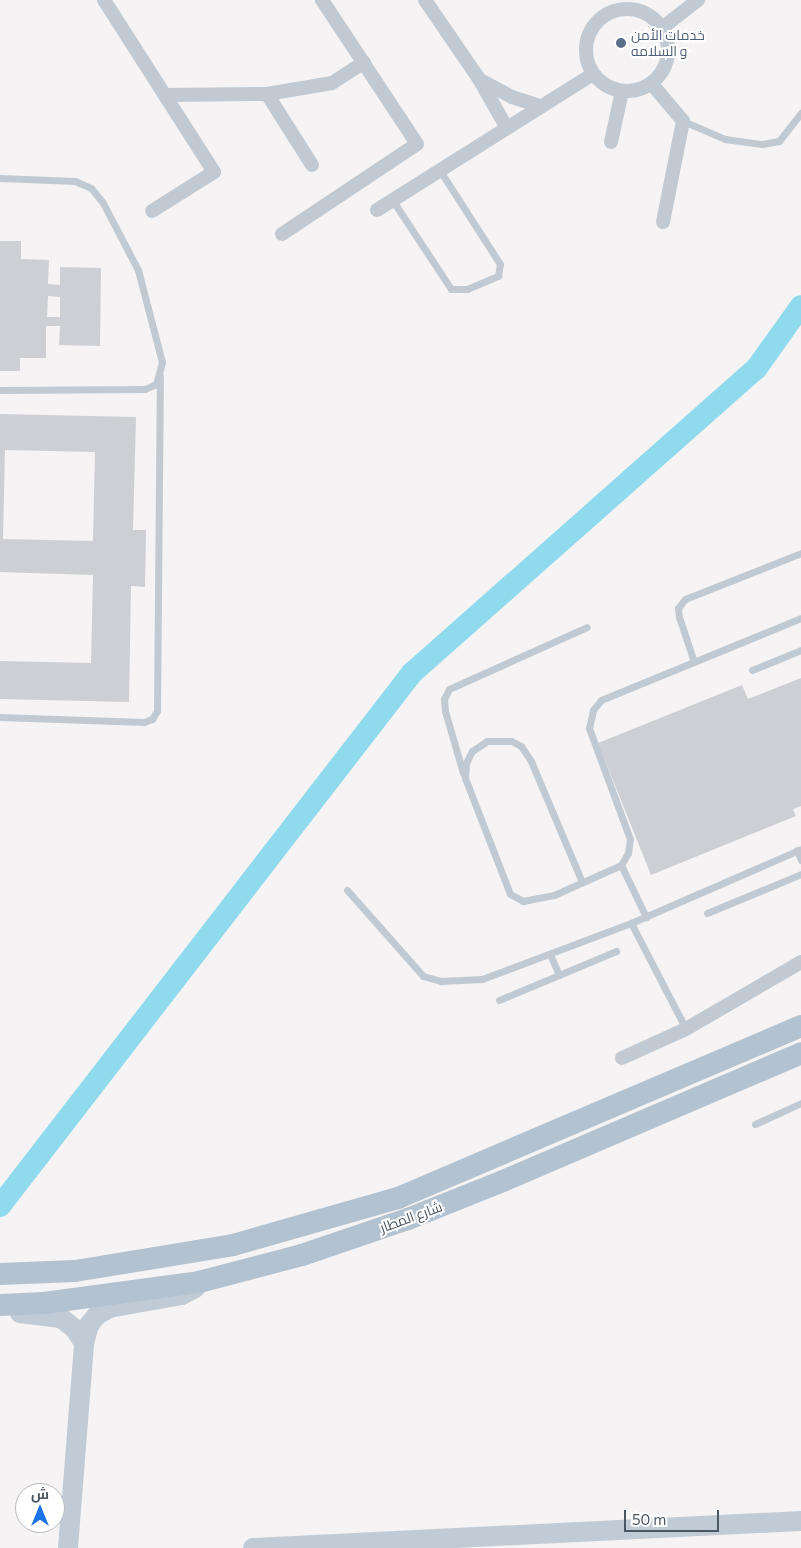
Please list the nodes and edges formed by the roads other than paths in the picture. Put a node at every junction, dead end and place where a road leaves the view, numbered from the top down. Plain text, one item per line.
1 (104, 0) edge
2 (322, 0) edge
3 (425, 0) edge
4 (698, 0) edge
5 (662, 28) junction
6 (364, 62) junction
7 (593, 74) junction
8 (479, 80) junction
9 (651, 83) junction
10 (622, 91) junction
11 (267, 94) junction
12 (165, 95) junction
13 (540, 106) junction
14 (801, 113) edge
15 (683, 121) junction
16 (507, 128) junction
17 (611, 142) dead end
18 (312, 165) dead end
19 (441, 172) junction
20 (0, 178) edge
21 (393, 201) junction
22 (152, 210) dead end
23 (377, 210) dead end
24 (664, 222) dead end
25 (282, 234) dead end
26 (160, 376) junction
27 (0, 390) edge
28 (801, 553) edge
29 (801, 618) edge
30 (587, 627) dead end
31 (801, 650) edge
32 (694, 662) junction
33 (752, 670) dead end
34 (0, 717) edge
35 (465, 778) junction
36 (799, 850) edge
37 (801, 860) edge
38 (621, 865) junction
39 (801, 874) edge
40 (582, 882) junction
41 (348, 890) dead end
42 (707, 913) dead end
43 (646, 917) junction
44 (631, 923) junction
45 (616, 951) dead end
46 (550, 954) junction
47 (801, 962) edge
48 (559, 975) junction
49 (499, 1000) dead end
50 (800, 1026) edge
51 (686, 1029) junction
52 (801, 1053) edge
53 (622, 1058) dead end
54 (801, 1068) edge
55 (747, 1078) junction
56 (801, 1103) edge
57 (754, 1124) dead end
58 (0, 1274) edge
59 (200, 1282) junction
60 (0, 1305) edge
61 (0, 1313) edge
62 (84, 1343) junction
63 (801, 1521) edge
64 (68, 1548) edge
65 (253, 1548) edge

1 - 12 street
2 - 6 street
3 - 8 street
4 - 5 street
5 - 7 street
5 - 9 street
6 - 11 street
6 - 25 street
7 - 10 street
7 - 13 street
8 - 13 street
8 - 16 street
9 - 10 street
9 - 15 street
10 - 17 street
11 - 12 street
11 - 18 street
12 - 22 street
13 - 16 street
14 - 15 lane
15 - 24 street
16 - 19 street
19 - 21 street
19 - 21 lane
20 - 26 lane
21 - 23 street
26 - 27 lane
26 - 34 lane
28 - 32 lane
29 - 32 lane
30 - 35 lane
31 - 33 lane
32 - 38 lane
35 - 40 lane
35 - 40 lane
36 - 37 lane
36 - 43 lane
38 - 40 lane
38 - 43 lane
39 - 42 lane
41 - 46 lane
43 - 44 lane
44 - 46 lane
44 - 51 lane
45 - 48 lane
46 - 48 lane
47 - 51 street
48 - 49 lane
50 - 58 main road, شارع المطار
51 - 53 street
52 - 55 main road, شارع المطار
54 - 55 main road
55 - 59 main road, شارع المطار
56 - 57 lane
59 - 60 main road, شارع المطار
59 - 62 street
61 - 62 street
62 - 64 street
63 - 65 street

